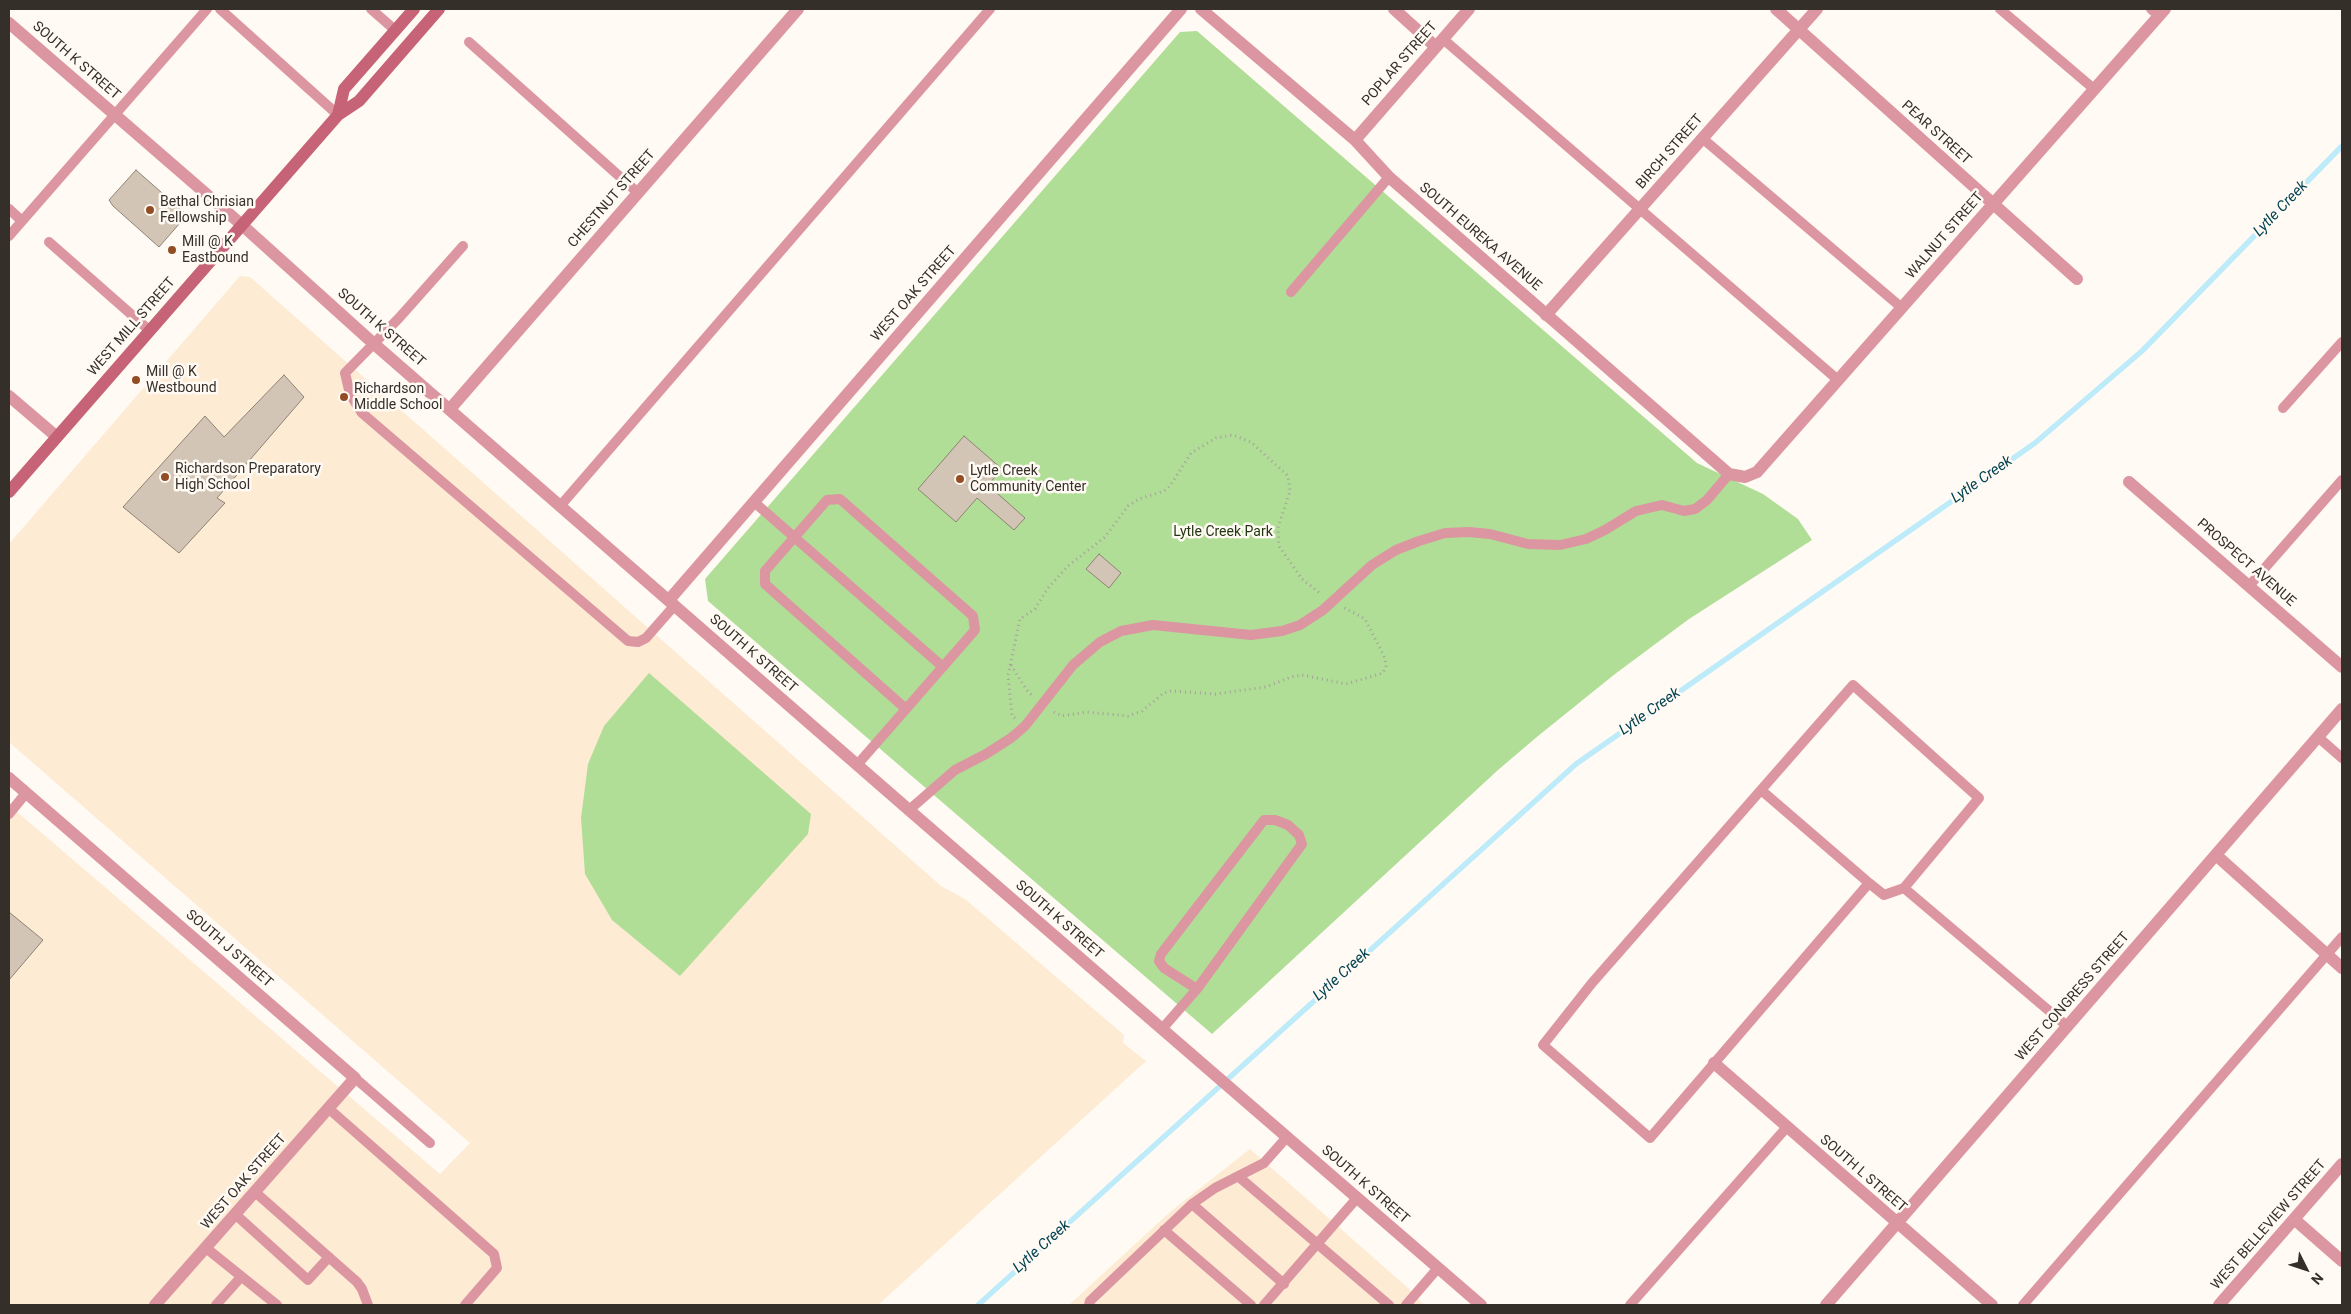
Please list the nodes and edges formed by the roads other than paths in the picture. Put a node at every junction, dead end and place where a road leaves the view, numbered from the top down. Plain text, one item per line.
1 (207, 9) edge
2 (220, 9) edge
3 (371, 9) edge
4 (414, 9) edge
5 (439, 9) edge
6 (798, 9) edge
7 (990, 9) edge
8 (1181, 9) edge
9 (1202, 9) edge
10 (1394, 9) edge
11 (1469, 9) edge
12 (1776, 9) edge
13 (1817, 9) edge
14 (2000, 9) edge
15 (2158, 11) edge
16 (9, 22) edge
17 (1799, 29) junction
18 (395, 30) junction
19 (469, 42) dead end
20 (1439, 43) junction
21 (2094, 89) junction
22 (338, 114) junction
23 (115, 115) junction
24 (1702, 138) junction
25 (1354, 140) junction
26 (1389, 176) junction
27 (638, 192) junction
28 (1993, 205) junction
29 (9, 209) edge
30 (1640, 210) junction
31 (22, 221) junction
32 (242, 225) junction
33 (9, 236) edge
34 (49, 242) dead end
35 (463, 246) dead end
36 (2077, 279) dead end
37 (1291, 292) dead end
38 (1902, 308) junction
39 (1546, 315) junction
40 (149, 330) junction
41 (2342, 342) edge
42 (373, 343) junction
43 (1838, 380) junction
44 (9, 396) edge
45 (2284, 408) dead end
46 (450, 409) junction
47 (56, 437) junction
48 (1729, 474) junction
49 (2342, 480) edge
50 (2129, 482) dead end
51 (9, 492) edge
52 (754, 502) junction
53 (560, 504) junction
54 (794, 537) junction
55 (2249, 586) junction
56 (672, 602) junction
57 (943, 667) junction
58 (2342, 668) edge
59 (906, 709) junction
60 (2342, 709) edge
61 (2318, 737) junction
62 (2342, 758) edge
63 (857, 765) junction
64 (9, 778) edge
65 (1761, 790) junction
66 (26, 793) junction
67 (909, 810) junction
68 (9, 814) edge
69 (2216, 855) junction
70 (1870, 883) junction
71 (1904, 888) junction
72 (2342, 937) edge
73 (2327, 954) junction
74 (2342, 968) edge
75 (1197, 989) junction
76 (2068, 1026) junction
77 (1162, 1030) junction
78 (1714, 1064) junction
79 (355, 1078) junction
80 (328, 1108) junction
81 (1787, 1128) junction
82 (1287, 1137) junction
83 (430, 1143) dead end
84 (2342, 1164) edge
85 (1239, 1177) junction
86 (255, 1192) junction
87 (1357, 1198) junction
88 (1192, 1204) junction
89 (235, 1214) junction
90 (2294, 1219) junction
91 (1897, 1224) junction
92 (1164, 1230) junction
93 (1318, 1245) junction
94 (206, 1248) junction
95 (329, 1257) junction
96 (2342, 1261) edge
97 (1438, 1268) junction
98 (241, 1277) junction
99 (1284, 1284) junction
100 (155, 1305) edge
101 (216, 1305) edge
102 (277, 1305) edge
103 (368, 1305) edge
104 (465, 1305) edge
105 (1089, 1305) edge
106 (1251, 1305) edge
107 (1264, 1305) edge
108 (1390, 1305) edge
109 (1406, 1305) edge
110 (1481, 1305) edge
111 (1630, 1305) edge
112 (1826, 1305) edge
113 (1992, 1305) edge
114 (2023, 1305) edge
115 (2219, 1305) edge

1 - 23 lane
2 - 22 lane
3 - 18 lane
4 - 18 main road, WEST MILL STREET
5 - 22 main road, WEST MILL STREET
6 - 27 street, CHESTNUT STREET
7 - 53 lane
8 - 52 street, WEST OAK STREET
9 - 25 street, SOUTH EUREKA AVENUE
10 - 20 street
11 - 20 street, POPLAR STREET
12 - 17 street, PEAR STREET
13 - 17 street, BIRCH STREET
14 - 21 lane
15 - 21 street, WALNUT STREET
16 - 23 street, SOUTH K STREET
17 - 24 street, BIRCH STREET
17 - 28 street, PEAR STREET
18 - 22 main road, WEST MILL STREET
19 - 27 lane
20 - 25 street, POPLAR STREET
20 - 30 lane
21 - 28 street, WALNUT STREET
22 - 32 main road, WEST MILL STREET
23 - 31 lane
23 - 32 street, SOUTH K STREET
24 - 30 street, BIRCH STREET
24 - 38 lane
25 - 26 street, SOUTH EUREKA AVENUE
26 - 37 lane
26 - 39 street, SOUTH EUREKA AVENUE
27 - 46 street, CHESTNUT STREET
28 - 36 street, PEAR STREET
28 - 38 street, WALNUT STREET
29 - 31 lane
30 - 39 street, BIRCH STREET
30 - 43 lane
31 - 33 lane
32 - 40 main road, WEST MILL STREET
32 - 42 street, SOUTH K STREET
34 - 40 lane
35 - 42 lane
38 - 43 street, WALNUT STREET
39 - 48 street, SOUTH EUREKA AVENUE
40 - 47 main road, WEST MILL STREET
41 - 45 lane
42 - 46 street, SOUTH K STREET
42 - 56 lane
43 - 48 street, WALNUT STREET
44 - 47 street
46 - 53 street, SOUTH K STREET
47 - 51 main road, WEST MILL STREET
48 - 67 lane
49 - 55 lane
50 - 55 street, PROSPECT AVENUE
52 - 54 lane
52 - 56 street, WEST OAK STREET
53 - 56 street, SOUTH K STREET
54 - 57 lane
54 - 57 lane
54 - 59 lane
55 - 58 street, PROSPECT AVENUE
56 - 63 street, SOUTH K STREET
57 - 59 lane
59 - 63 lane
60 - 61 street, WEST CONGRESS STREET
61 - 62 lane
61 - 69 street, WEST CONGRESS STREET
63 - 67 street, SOUTH K STREET
64 - 66 street, SOUTH J STREET
65 - 70 lane
65 - 71 lane
65 - 78 lane
66 - 68 lane
66 - 79 street, SOUTH J STREET
67 - 77 street, SOUTH K STREET
69 - 73 street
69 - 76 street, WEST CONGRESS STREET
70 - 71 lane
70 - 78 lane
71 - 76 lane
72 - 73 lane
73 - 74 street
73 - 114 lane
75 - 75 lane
75 - 77 lane
76 - 91 street, WEST CONGRESS STREET
77 - 82 street, SOUTH K STREET
78 - 81 street, SOUTH L STREET
79 - 80 street, WEST OAK STREET
79 - 83 lane, SOUTH J STREET
80 - 86 street, WEST OAK STREET
80 - 104 lane
81 - 91 street, SOUTH L STREET
81 - 111 lane
82 - 85 lane
82 - 87 street, SOUTH K STREET
84 - 90 street, WEST BELLEVIEW STREET
85 - 88 lane
85 - 93 lane
86 - 89 street, WEST OAK STREET
86 - 95 lane
87 - 93 lane
87 - 97 street, SOUTH K STREET
88 - 92 lane
88 - 99 lane
89 - 94 street, WEST OAK STREET
89 - 95 lane
90 - 96 street
90 - 115 street, WEST BELLEVIEW STREET
91 - 112 street, WEST CONGRESS STREET
91 - 113 street, SOUTH L STREET
92 - 105 lane
92 - 106 lane
93 - 99 lane
93 - 108 lane
94 - 98 lane
94 - 100 street, WEST OAK STREET
95 - 103 lane
97 - 109 lane
97 - 110 street, SOUTH K STREET
98 - 101 lane
98 - 102 lane
99 - 107 lane

